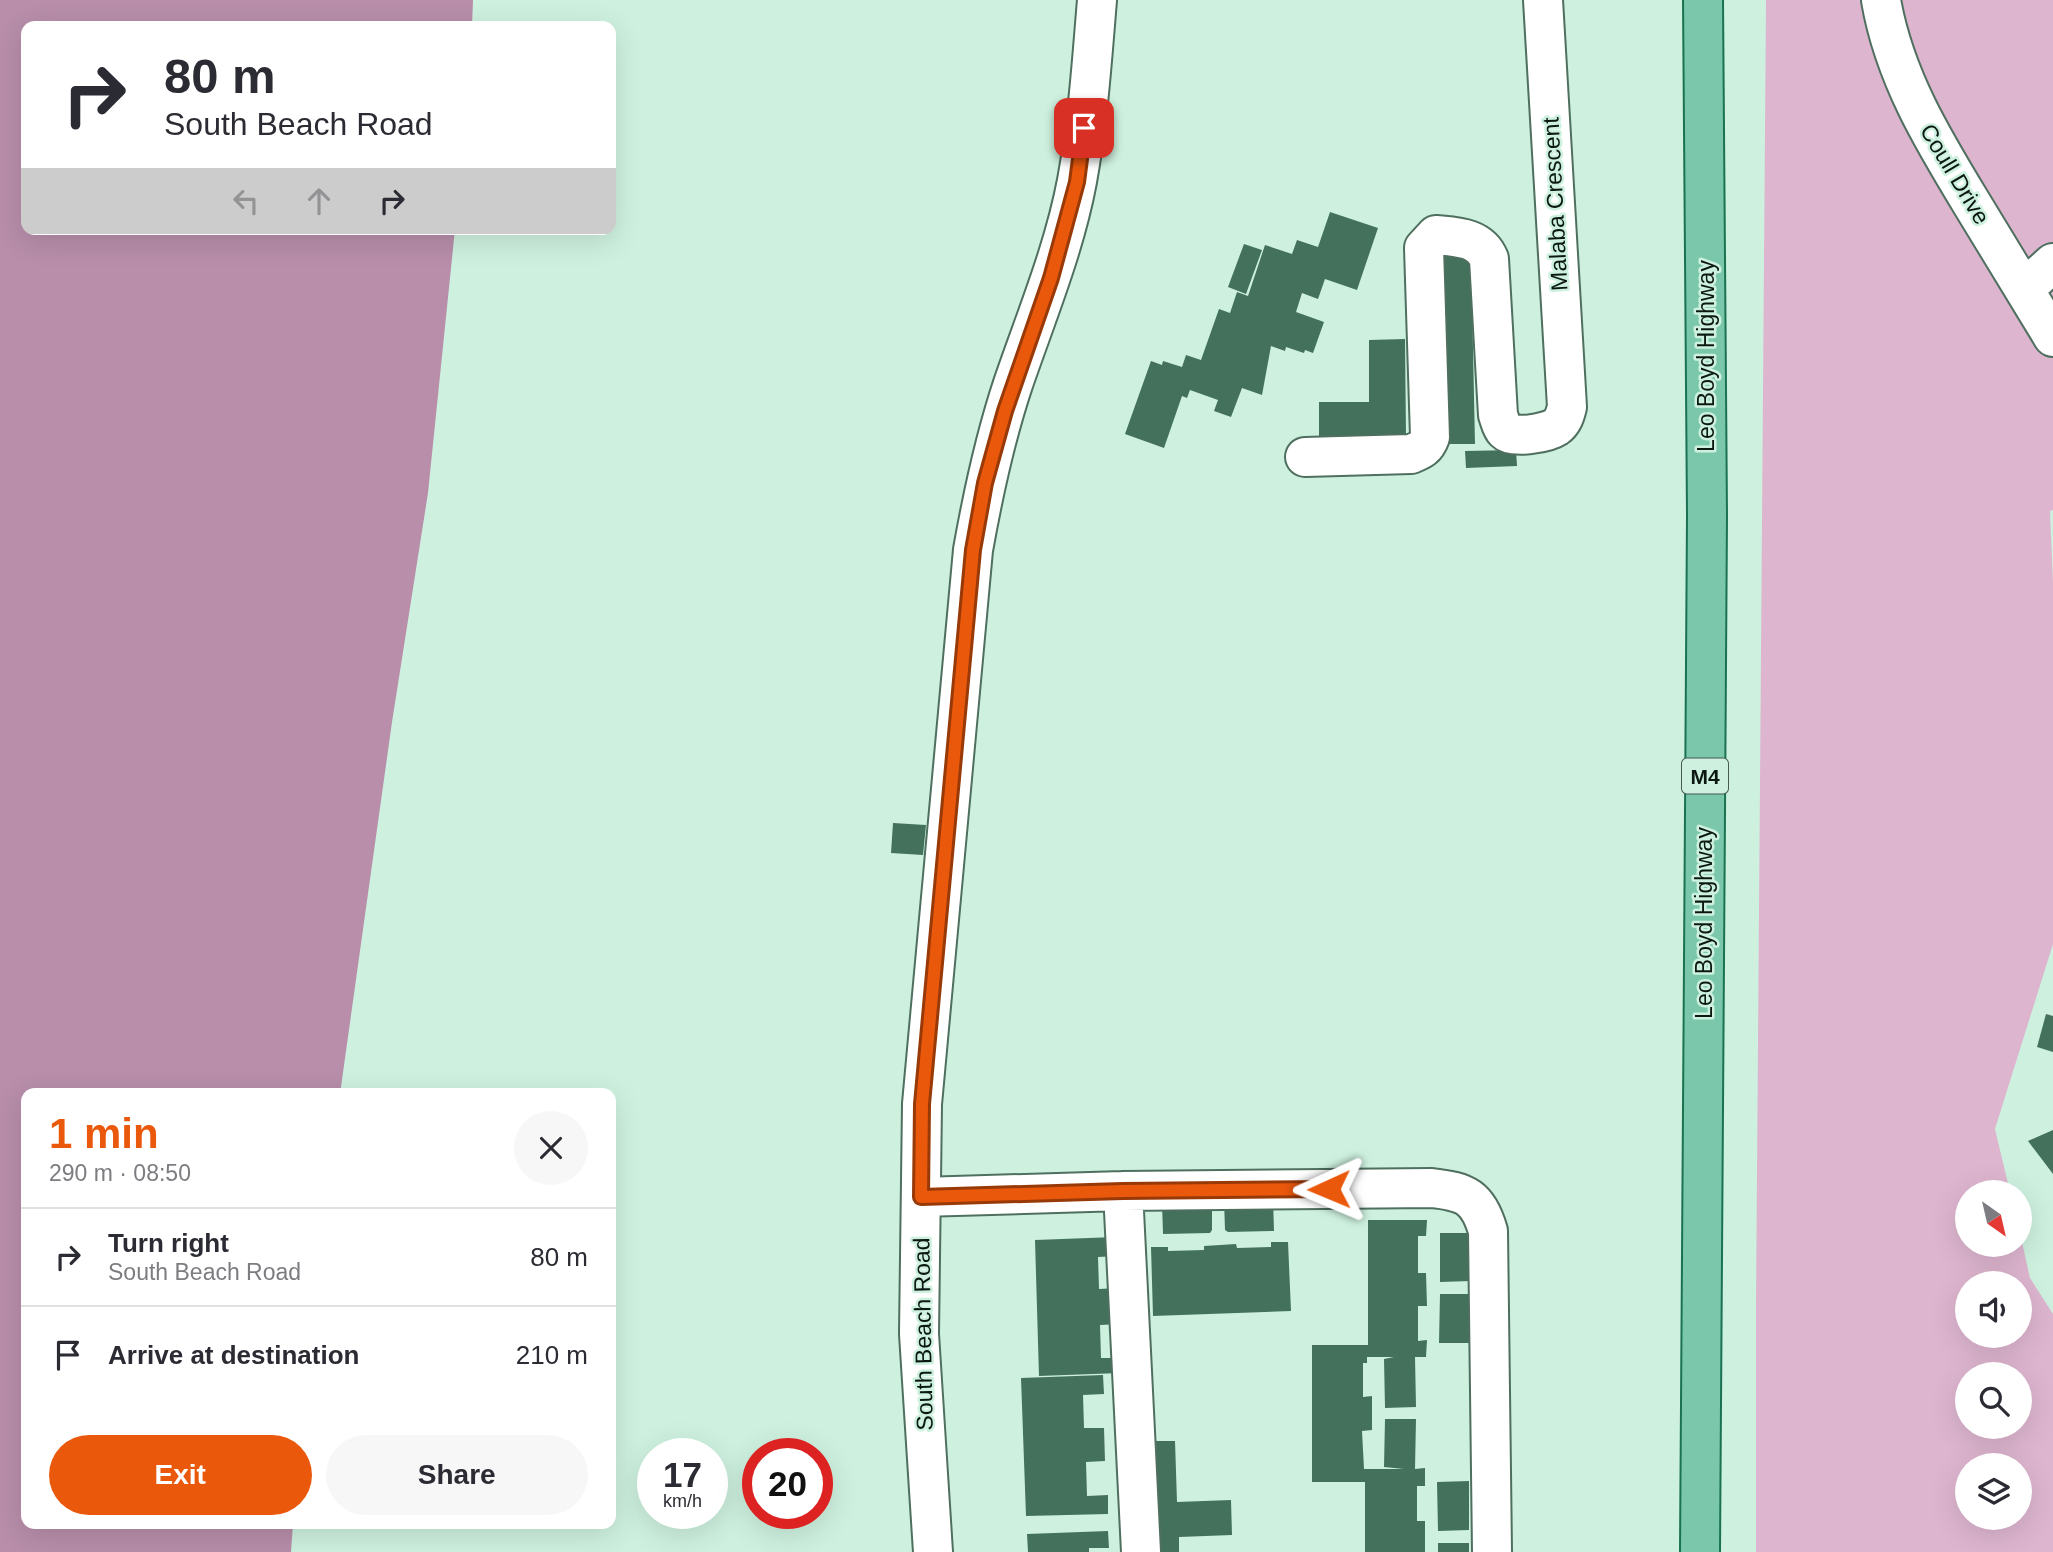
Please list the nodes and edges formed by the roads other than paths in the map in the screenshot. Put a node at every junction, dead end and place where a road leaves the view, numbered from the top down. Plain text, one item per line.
1 (1097, 0) edge
2 (1543, 0) edge
3 (1703, 0) edge
4 (1881, 0) edge
5 (2053, 262) edge
6 (2024, 289) junction
7 (2053, 337) edge
8 (1305, 457) dead end
9 (1123, 1191) junction
10 (921, 1197) junction
11 (933, 1552) edge
12 (1141, 1552) edge
13 (1492, 1552) edge
14 (1700, 1552) edge

1 - 10 street, South Beach Road
2 - 8 street, Malaba Crescent
3 - 14 main road, Leo Boyd Highway / M4
4 - 6 street, Coull Drive
5 - 6 street
6 - 7 street, Coull Drive
9 - 10 street
9 - 12 street
9 - 13 street
10 - 11 street, South Beach Road

